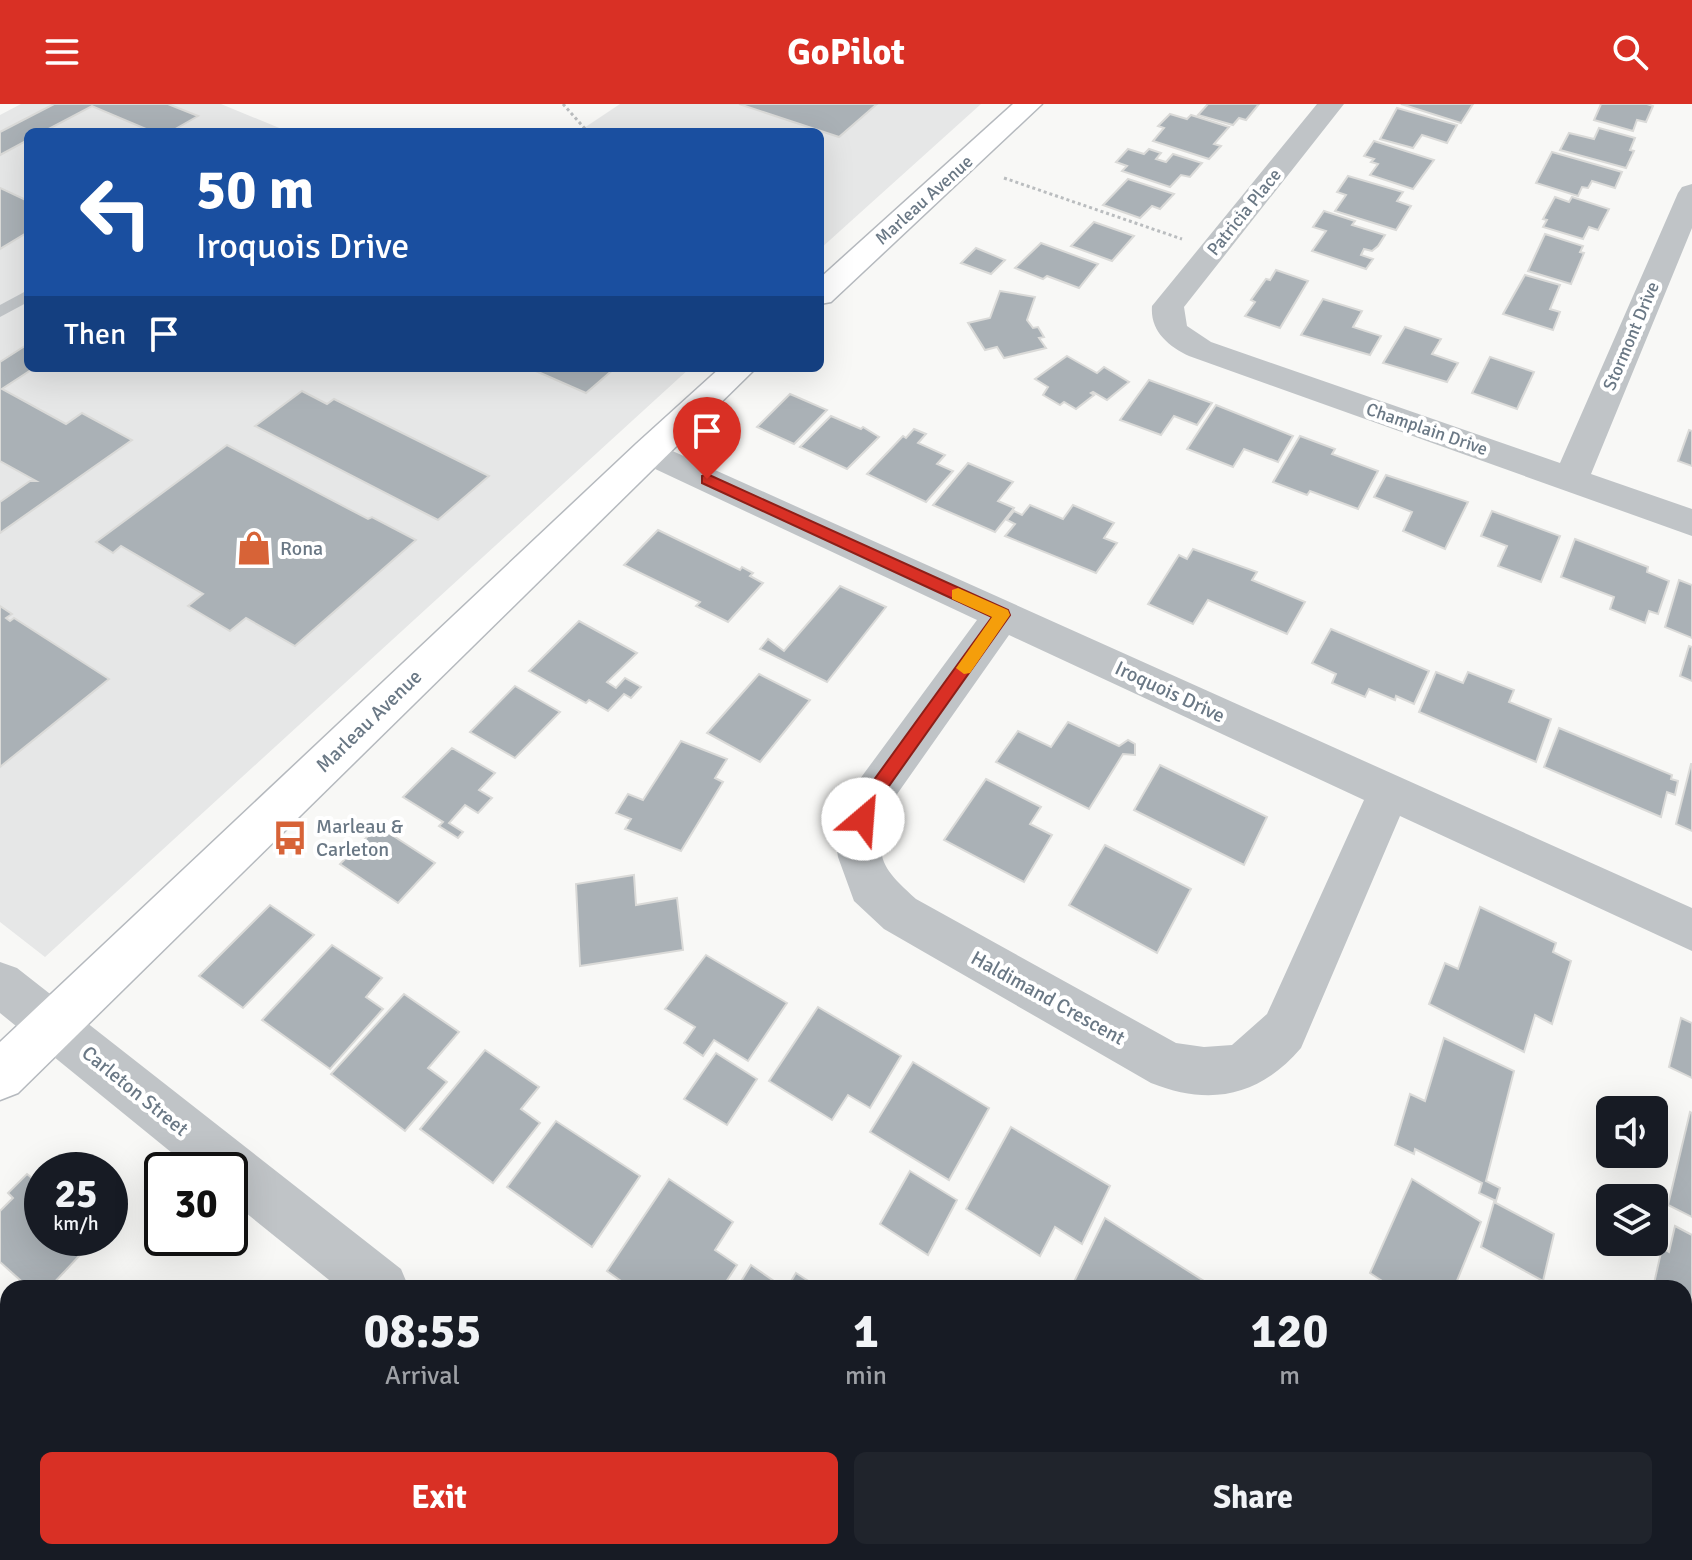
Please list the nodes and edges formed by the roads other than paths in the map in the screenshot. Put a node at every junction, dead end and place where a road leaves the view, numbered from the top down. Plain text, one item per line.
1 (1029, 104) edge
2 (1331, 104) edge
3 (1692, 193) edge
4 (1677, 266) edge
5 (824, 291) edge
6 (24, 297) edge
7 (0, 312) edge
8 (1169, 324) joint
9 (736, 372) edge
10 (648, 452) junction
11 (1571, 480) junction
12 (1692, 523) edge
13 (1002, 615) junction
14 (1388, 793) junction
15 (1692, 930) edge
16 (0, 984) edge
17 (53, 1025) junction
18 (0, 1076) edge
19 (372, 1280) edge

1 - 5 main road, Marleau Avenue
2 - 8 street, Patricia Place
3 - 4 street, Stormont Drive
4 - 11 street, Stormont Drive
6 - 7 lane
8 - 11 street, Champlain Drive
9 - 10 main road, Marleau Avenue
10 - 13 street, Iroquois Drive
10 - 17 main road, Marleau Avenue
11 - 12 street, Champlain Drive
13 - 14 street, Iroquois Drive
13 - 14 street, Haldimand Crescent
14 - 15 street, Iroquois Drive
16 - 17 street, Carleton Street
17 - 18 main road, Marleau Avenue
17 - 19 street, Carleton Street

